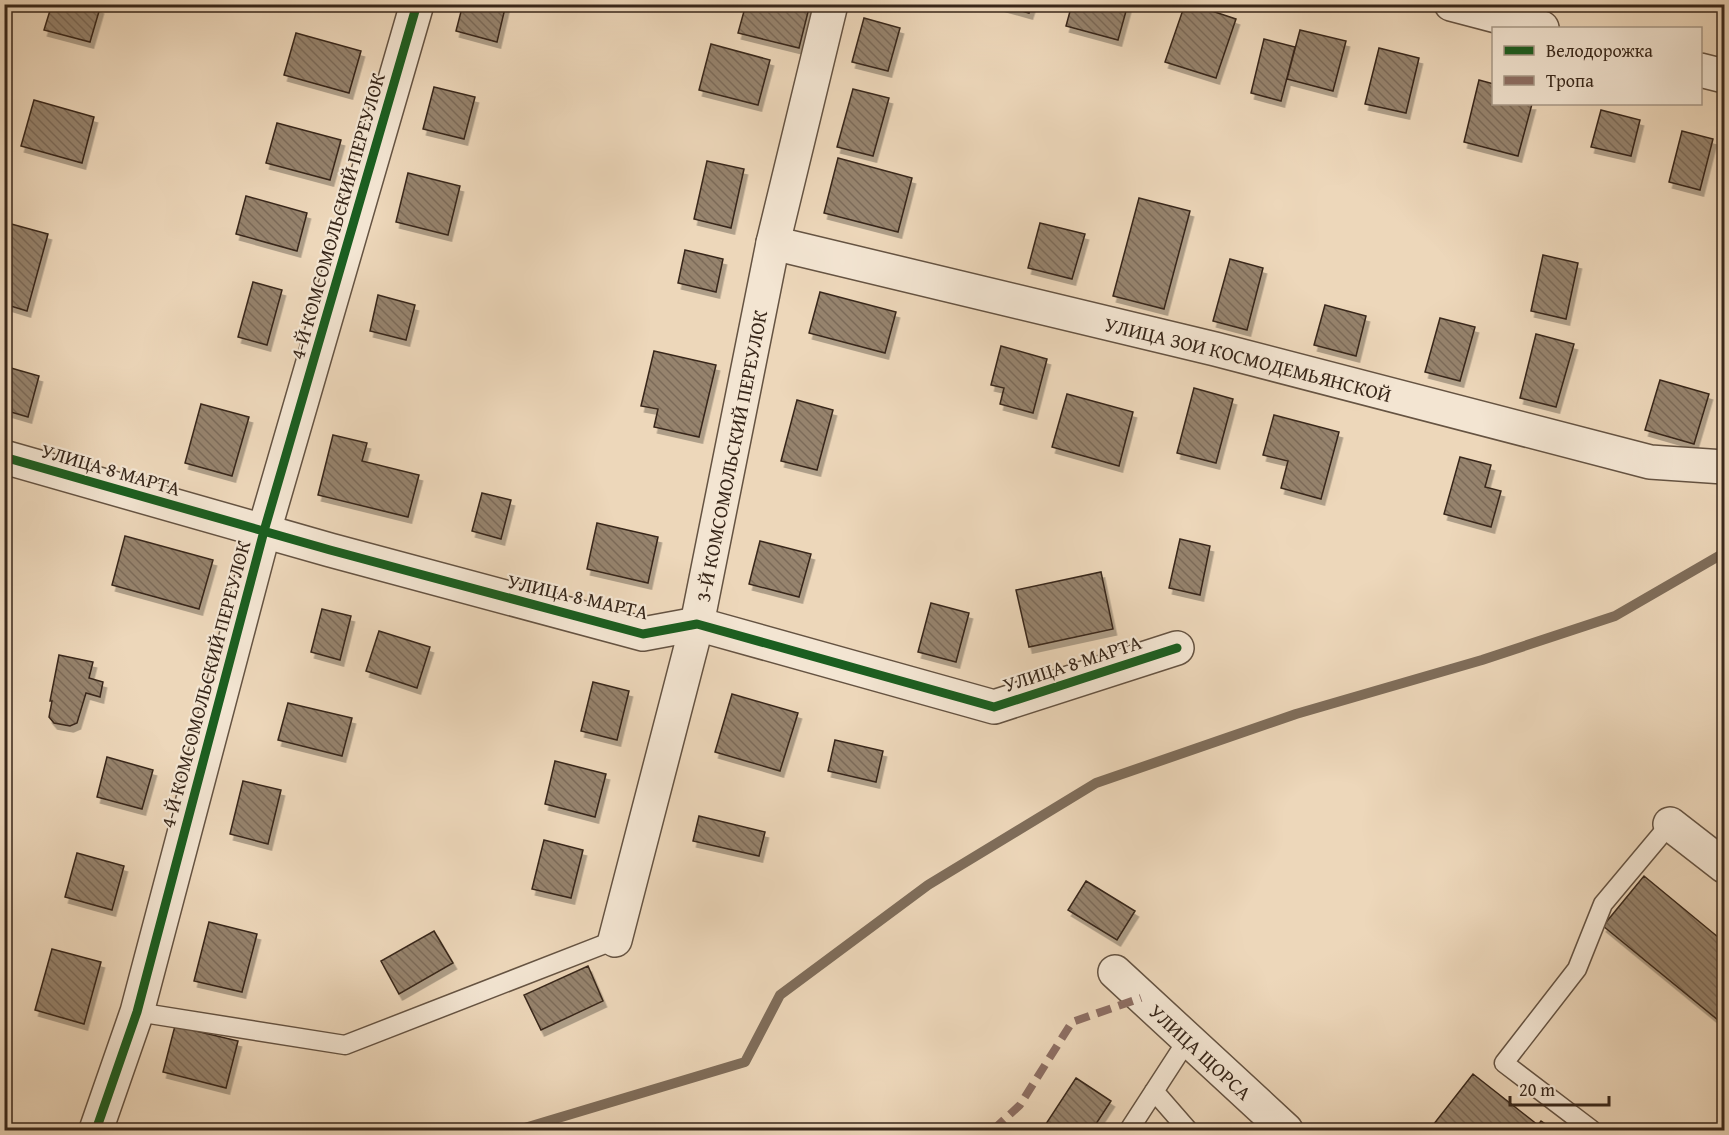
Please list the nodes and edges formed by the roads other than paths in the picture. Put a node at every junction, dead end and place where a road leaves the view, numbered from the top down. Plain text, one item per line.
1 (417, 4) edge
2 (831, 4) edge
3 (1451, 4) edge
4 (1538, 27) edge
5 (1702, 70) edge
6 (1725, 76) edge
7 (773, 243) junction
8 (4, 458) edge
9 (1725, 467) edge
10 (264, 531) junction
11 (697, 624) junction
12 (1177, 648) dead end
13 (1670, 824) joint
14 (1725, 866) edge
15 (615, 940) joint
16 (1115, 972) dead end
17 (137, 1012) junction
18 (1188, 1039) junction
19 (1154, 1091) junction
20 (96, 1131) edge
21 (1129, 1131) edge
22 (1188, 1131) edge
23 (1287, 1131) edge
24 (1592, 1131) edge

1 - 10 street, 4-Й КОМСОМОЛЬСКИЙ ПЕРЕУЛОК
2 - 7 street, 3-Й КОМСОМОЛЬСКИЙ ПЕРЕУЛОК
3 - 4 street
5 - 6 street
7 - 9 street, УЛИЦА ЗОИ КОСМОДЕМЬЯНСКОЙ
7 - 11 street, 3-Й КОМСОМОЛЬСКИЙ ПЕРЕУЛОК
8 - 10 street, УЛИЦА 8 МАРТА
10 - 11 street, УЛИЦА 8 МАРТА
10 - 17 street, 4-Й КОМСОМОЛЬСКИЙ ПЕРЕУЛОК
11 - 12 street, УЛИЦА 8 МАРТА
11 - 15 street, 3-Й КОМСОМОЛЬСКИЙ ПЕРЕУЛОК
13 - 14 street
13 - 24 lane
15 - 17 lane
16 - 18 street, УЛИЦА ЩОРСА
17 - 20 street, 4-Й КОМСОМОЛЬСКИЙ ПЕРЕУЛОК
18 - 19 lane
18 - 23 street, УЛИЦА ЩОРСА
19 - 21 lane
19 - 22 lane

